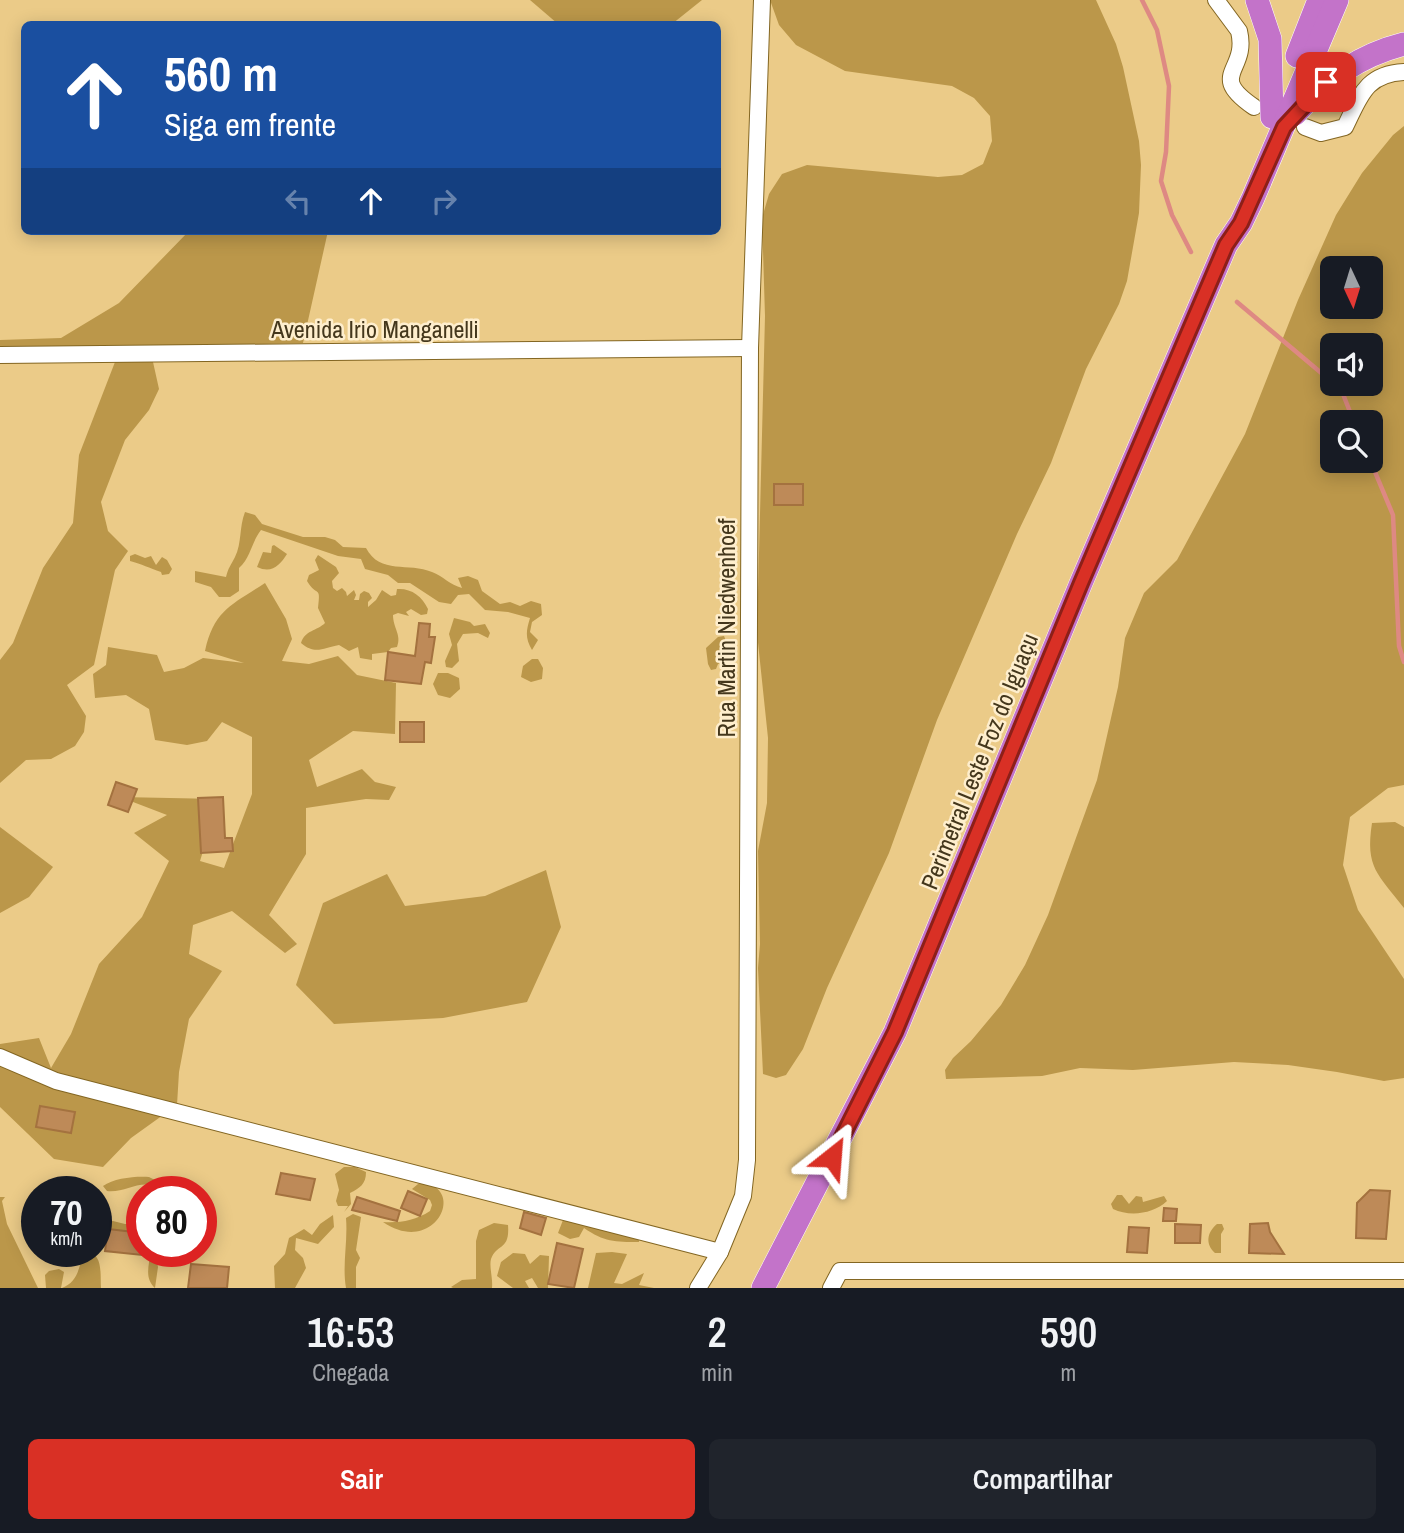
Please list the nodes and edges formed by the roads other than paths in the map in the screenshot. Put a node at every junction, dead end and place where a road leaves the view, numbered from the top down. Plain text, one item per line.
1 (761, 0) edge
2 (1216, 0) edge
3 (1258, 0) edge
4 (1319, 0) edge
5 (1337, 0) edge
6 (1404, 44) edge
7 (1404, 72) edge
8 (1279, 119) junction
9 (750, 348) junction
10 (0, 355) edge
11 (0, 1057) edge
12 (720, 1252) junction
13 (1404, 1271) edge
14 (1179, 1280) edge
15 (698, 1288) edge
16 (763, 1288) edge
17 (831, 1288) edge

1 - 9 street, Rua Martin Niedwenhoef
2 - 8 street
3 - 8 highway
4 - 8 highway, Perimetral Leste Foz do Iguaçu
5 - 8 highway, Perimetral Leste Foz do Iguaçu
6 - 8 highway
7 - 8 street
8 - 16 highway, Perimetral Leste Foz do Iguaçu
9 - 10 street, Avenida Irio Manganelli
9 - 12 street, Rua Martin Niedwenhoef
11 - 12 street
12 - 15 street, Rua Martin Niedwenhoef
13 - 14 street
14 - 17 street

